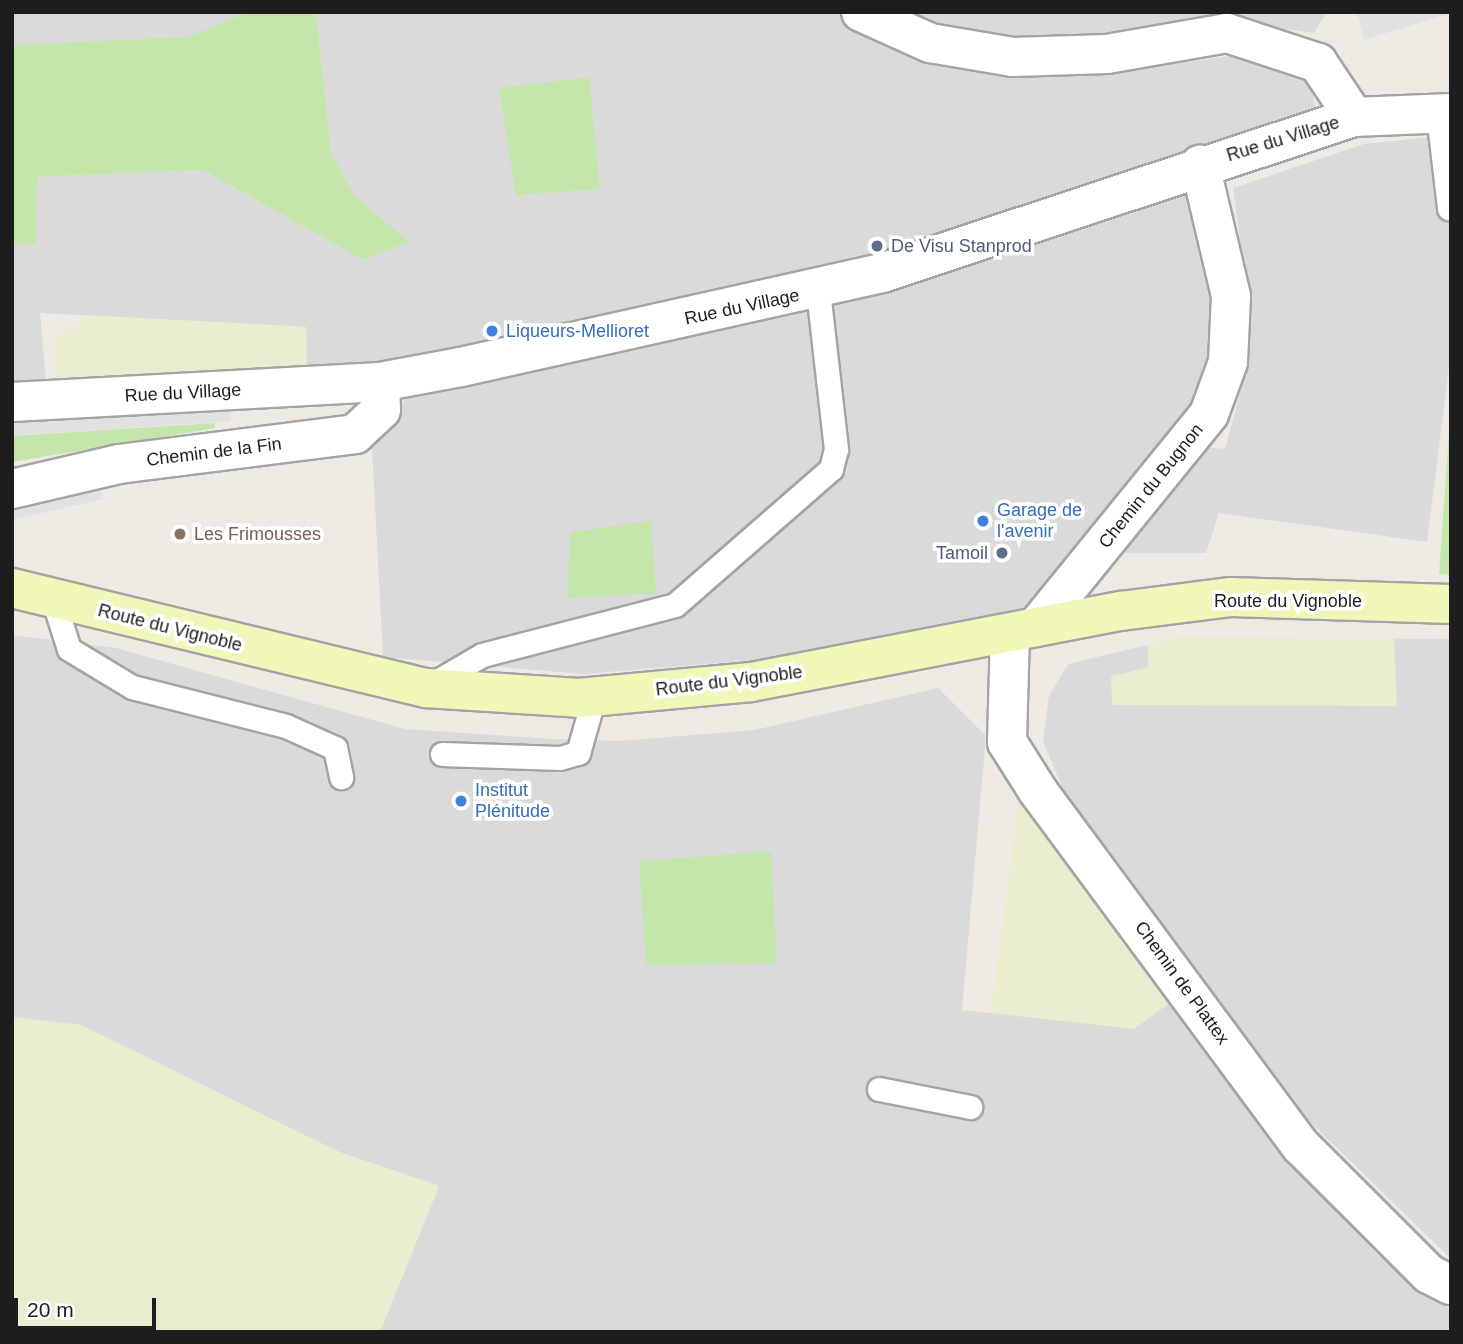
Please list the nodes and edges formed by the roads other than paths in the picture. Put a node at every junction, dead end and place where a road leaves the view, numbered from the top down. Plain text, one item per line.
1 (861, 12) edge
2 (1222, 23) edge
3 (1445, 113) edge
4 (1354, 117) junction
5 (1200, 164) junction
6 (1449, 208) edge
7 (818, 291) junction
8 (380, 382) junction
9 (12, 402) edge
10 (12, 489) edge
11 (12, 588) edge
12 (52, 599) junction
13 (1451, 604) edge
14 (1023, 630) junction
15 (426, 688) junction
16 (594, 697) junction
17 (442, 754) dead end
18 (341, 777) dead end
19 (879, 1089) dead end
20 (970, 1107) dead end
21 (1451, 1284) edge

1 - 2 street
2 - 4 street
3 - 4 street, Rue du Village
3 - 6 lane
4 - 5 street, Rue du Village
5 - 7 street, Rue du Village
5 - 14 street, Chemin du Bugnon
7 - 8 street, Rue du Village
7 - 15 lane
8 - 9 street, Rue du Village
8 - 10 street, Chemin de la Fin
11 - 12 street, Route du Vignoble
12 - 15 street, Route du Vignoble
12 - 18 lane
13 - 14 street, Route du Vignoble
14 - 16 street, Route du Vignoble
14 - 21 street, Chemin de Plattex
15 - 16 street, Route du Vignoble
16 - 17 lane
19 - 20 lane

